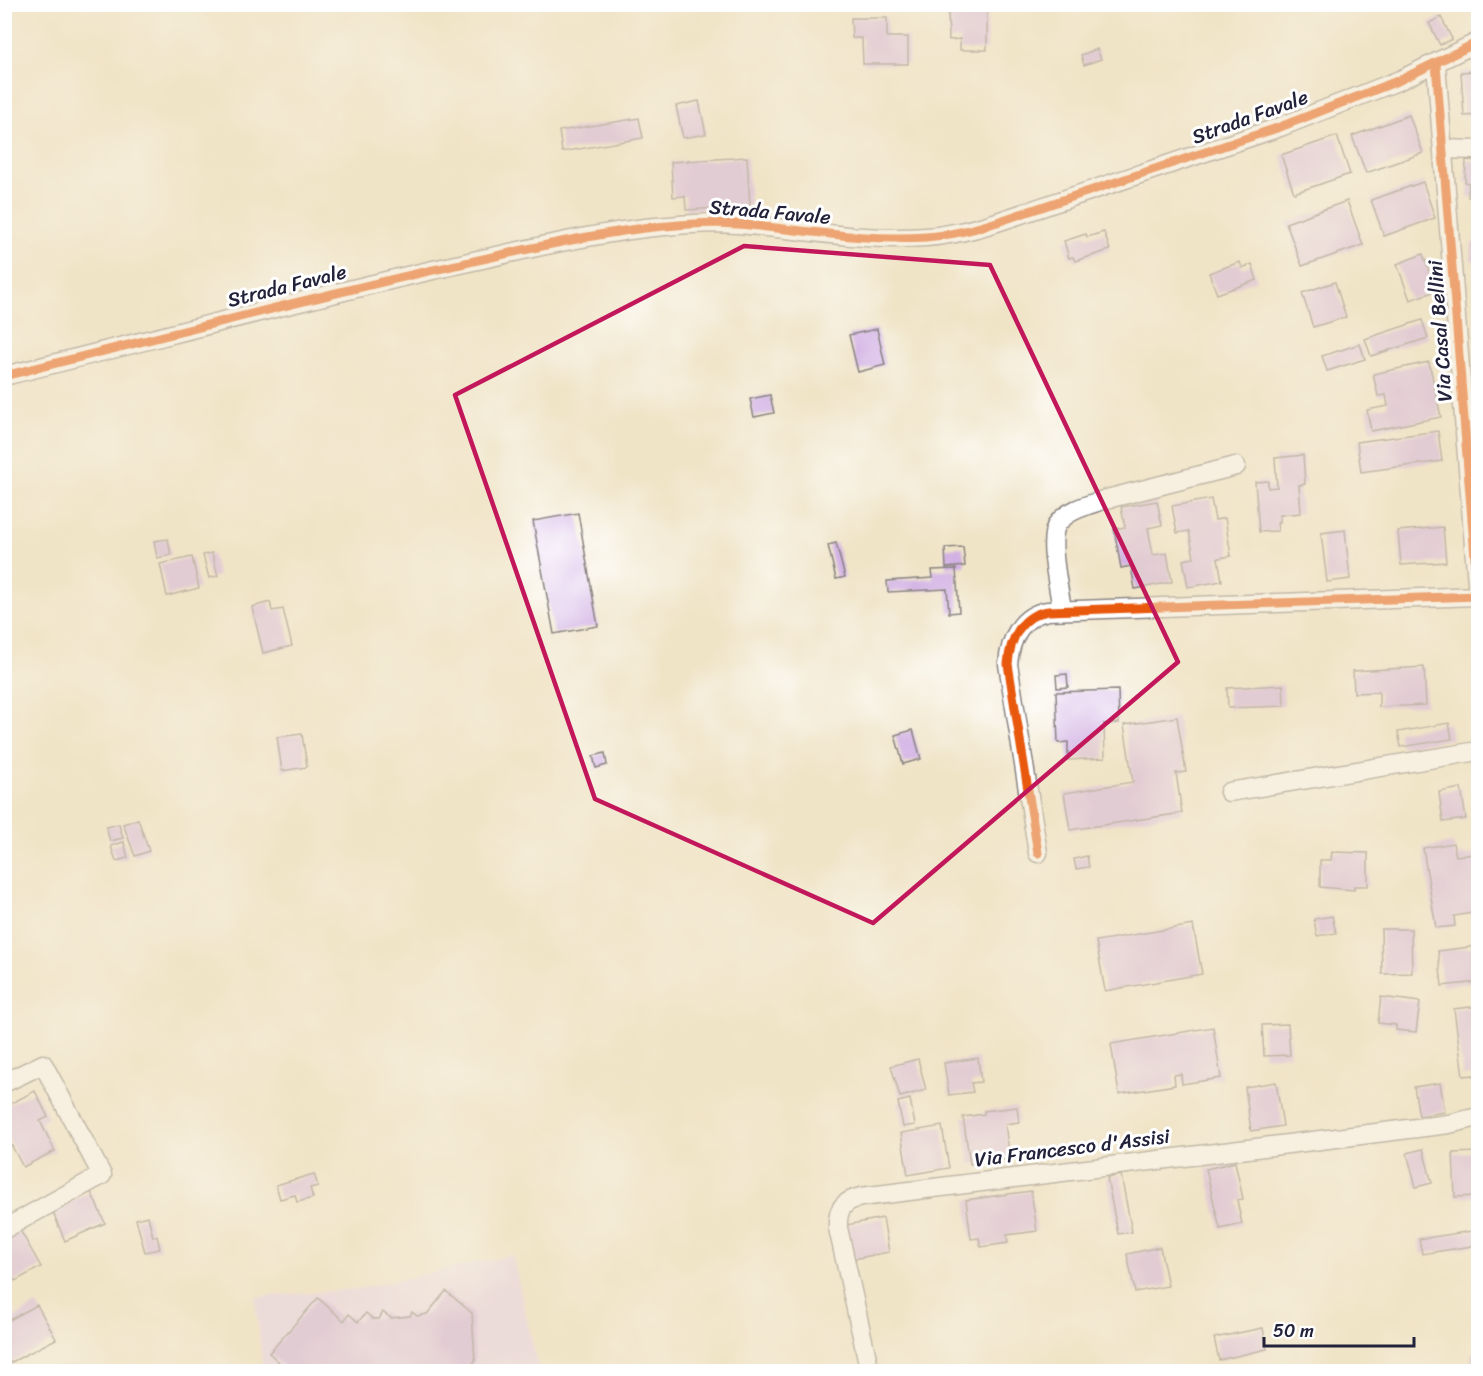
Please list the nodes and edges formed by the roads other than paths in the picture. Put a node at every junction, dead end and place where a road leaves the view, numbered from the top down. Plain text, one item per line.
1 (1479, 42) edge
2 (1436, 64) junction
3 (1443, 149) junction
4 (1479, 150) edge
5 (4, 376) edge
6 (1236, 466) dead end
7 (1475, 504) edge
8 (1479, 596) edge
9 (1062, 610) junction
10 (1479, 751) edge
11 (1229, 792) dead end
12 (1038, 853) dead end
13 (4, 1083) edge
14 (1479, 1117) edge
15 (4, 1229) edge
16 (870, 1371) edge

1 - 2 street, Strada Favale
2 - 3 street, Via Casal Bellini
2 - 5 street, Strada Favale
3 - 4 street
3 - 7 street, Via Casal Bellini
6 - 9 street
7 - 8 street, Via Casal Bellini
8 - 9 street
9 - 12 street
10 - 11 street
13 - 15 street
14 - 16 street, Via Francesco d'Assisi

